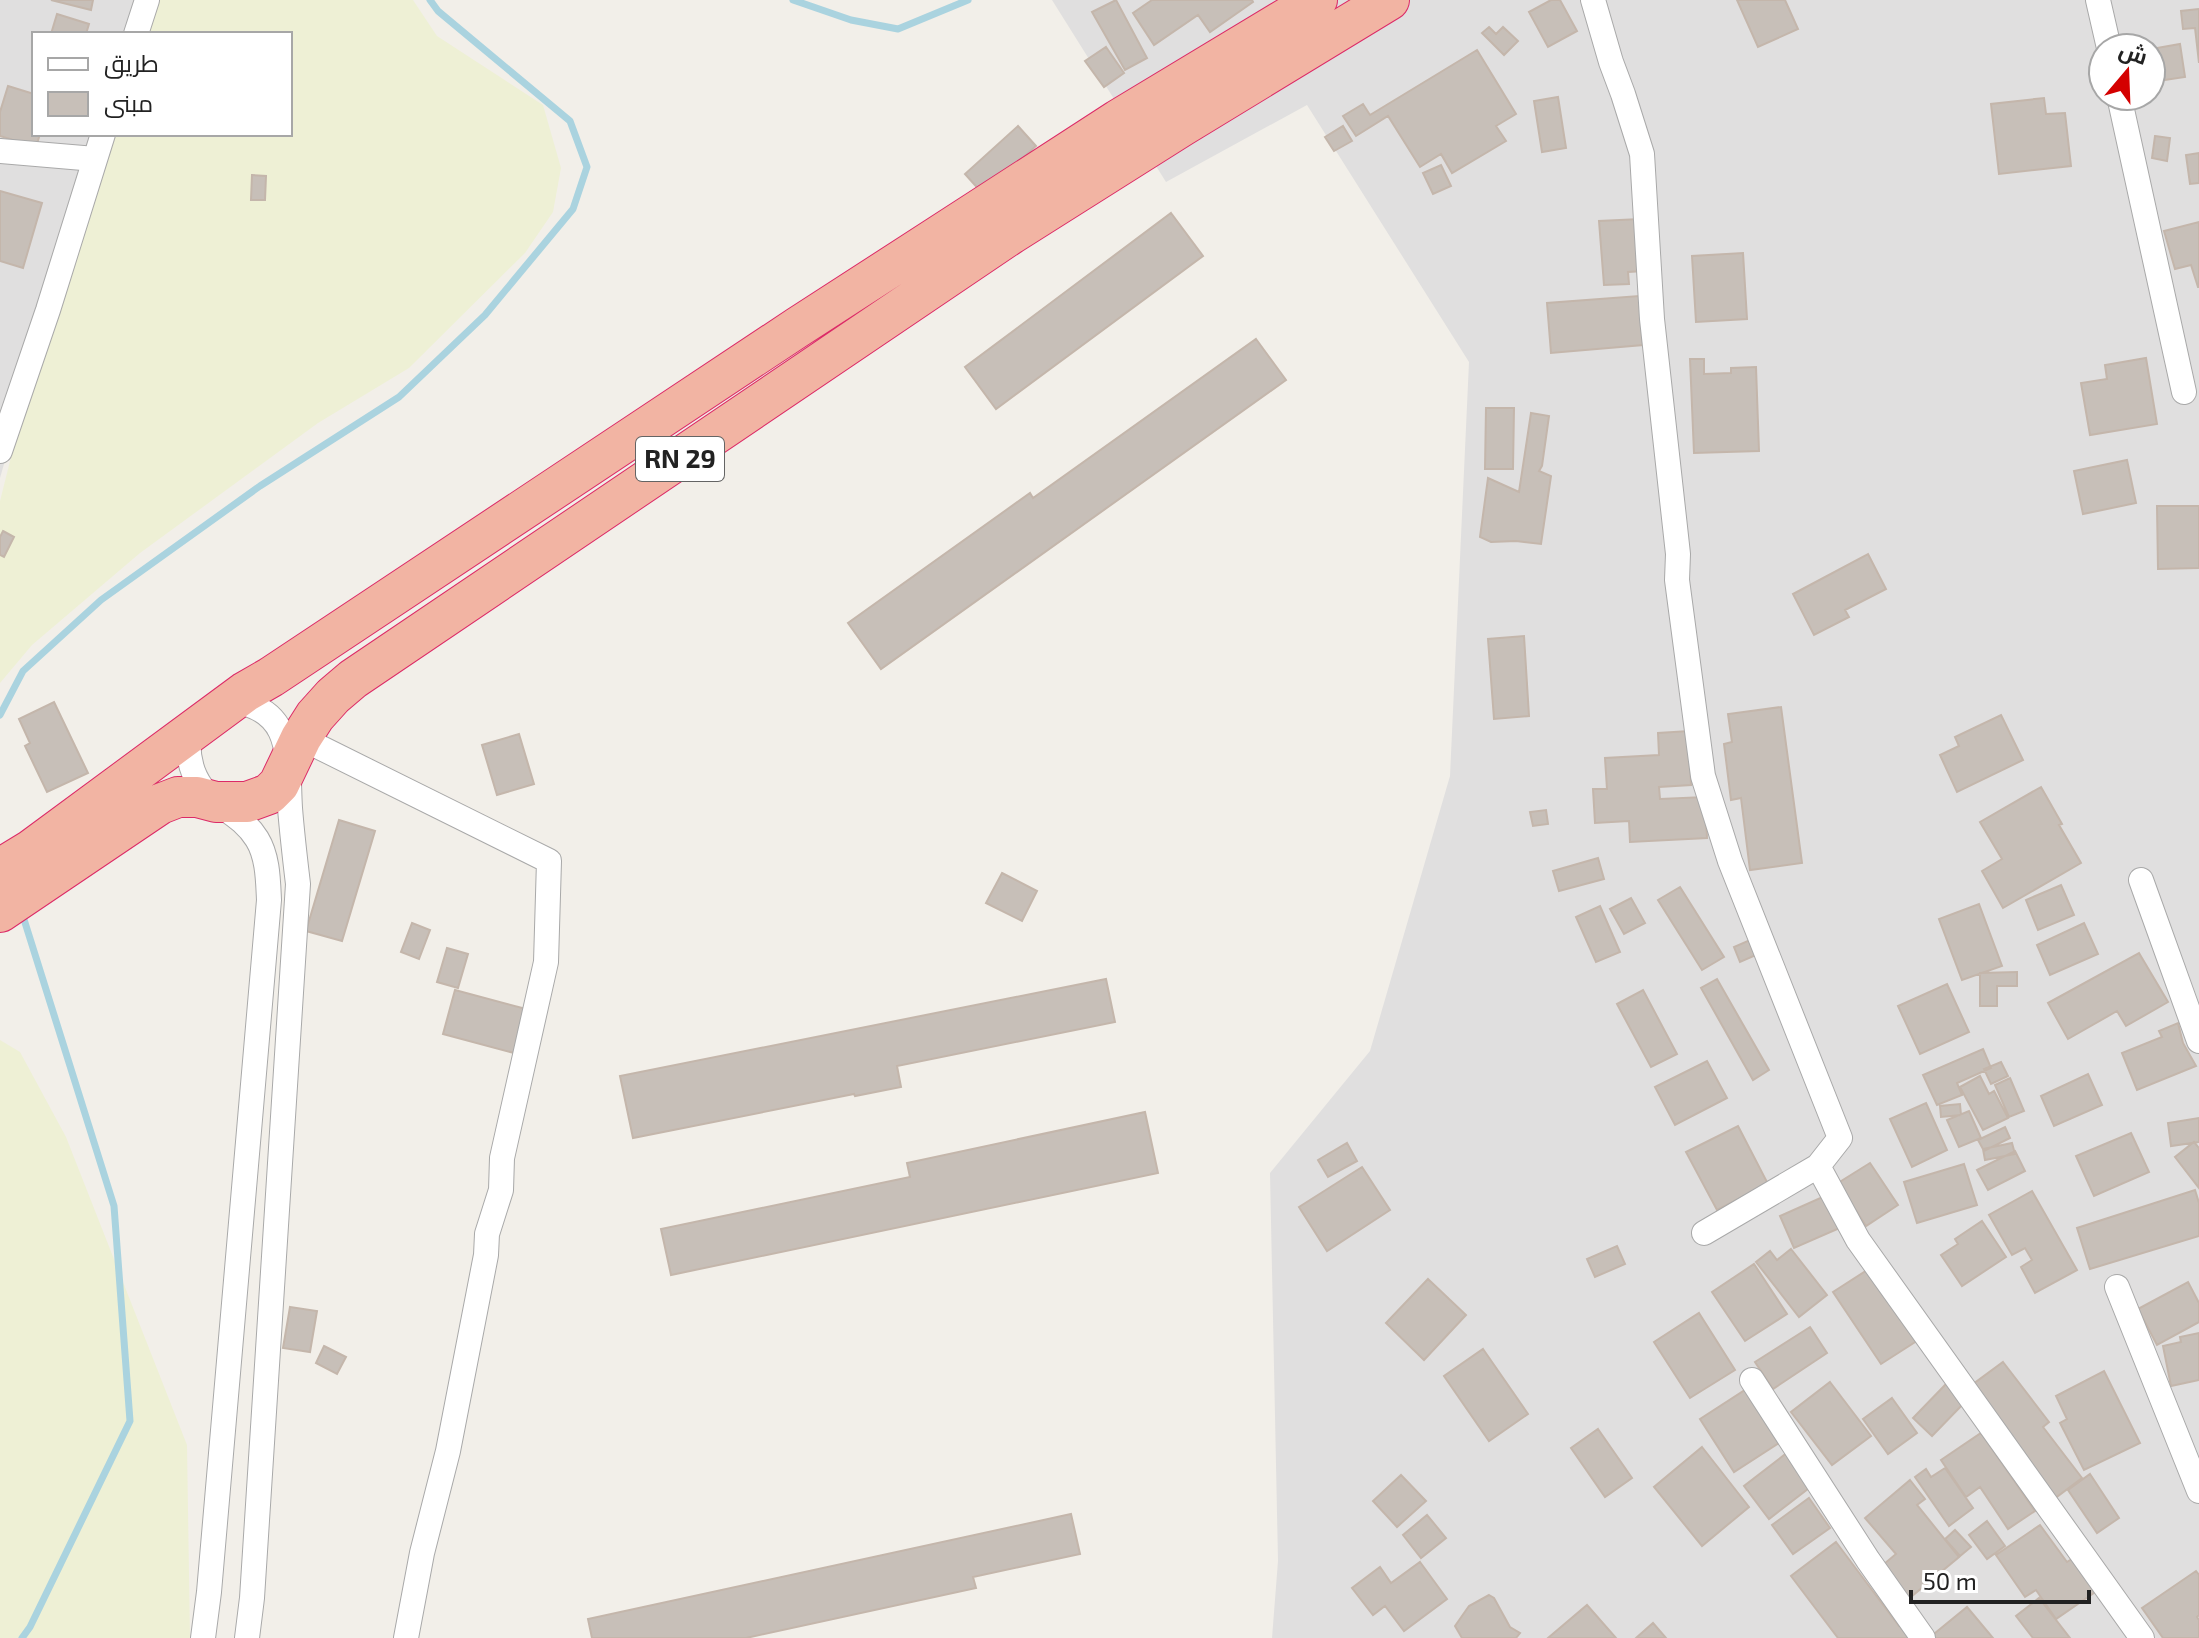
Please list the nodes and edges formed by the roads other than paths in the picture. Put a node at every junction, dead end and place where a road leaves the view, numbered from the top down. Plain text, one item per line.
1 (147, 0) edge
2 (1317, 0) edge
3 (1389, 0) edge
4 (1593, 0) edge
5 (2098, 0) edge
6 (137, 32) edge
7 (2105, 32) edge
8 (2123, 112) edge
9 (102, 136) edge
10 (0, 151) edge
11 (95, 159) junction
12 (2184, 392) dead end
13 (0, 451) edge
14 (232, 701) junction
15 (189, 733) junction
16 (294, 750) junction
17 (216, 802) junction
18 (15, 859) edge
19 (2141, 880) dead end
20 (0, 912) edge
21 (2199, 1041) edge
22 (1818, 1166) junction
23 (1704, 1233) dead end
24 (2117, 1287) dead end
25 (1752, 1380) dead end
26 (2199, 1491) edge
27 (203, 1638) edge
28 (247, 1638) edge
29 (406, 1638) edge
30 (1923, 1638) edge
31 (2142, 1638) edge

1 - 6 street
2 - 14 highway, RN 29
3 - 16 highway, RN 29
4 - 22 street
5 - 7 street
8 - 12 street
9 - 11 street
10 - 11 street
11 - 13 street
14 - 15 highway, RN 29
14 - 16 street
15 - 17 street
15 - 18 highway, RN 29
16 - 17 highway, RN 29
16 - 28 street
16 - 29 street
17 - 20 highway, RN 29
17 - 27 street
19 - 21 street
22 - 23 street
22 - 31 street
24 - 26 street
25 - 30 street

